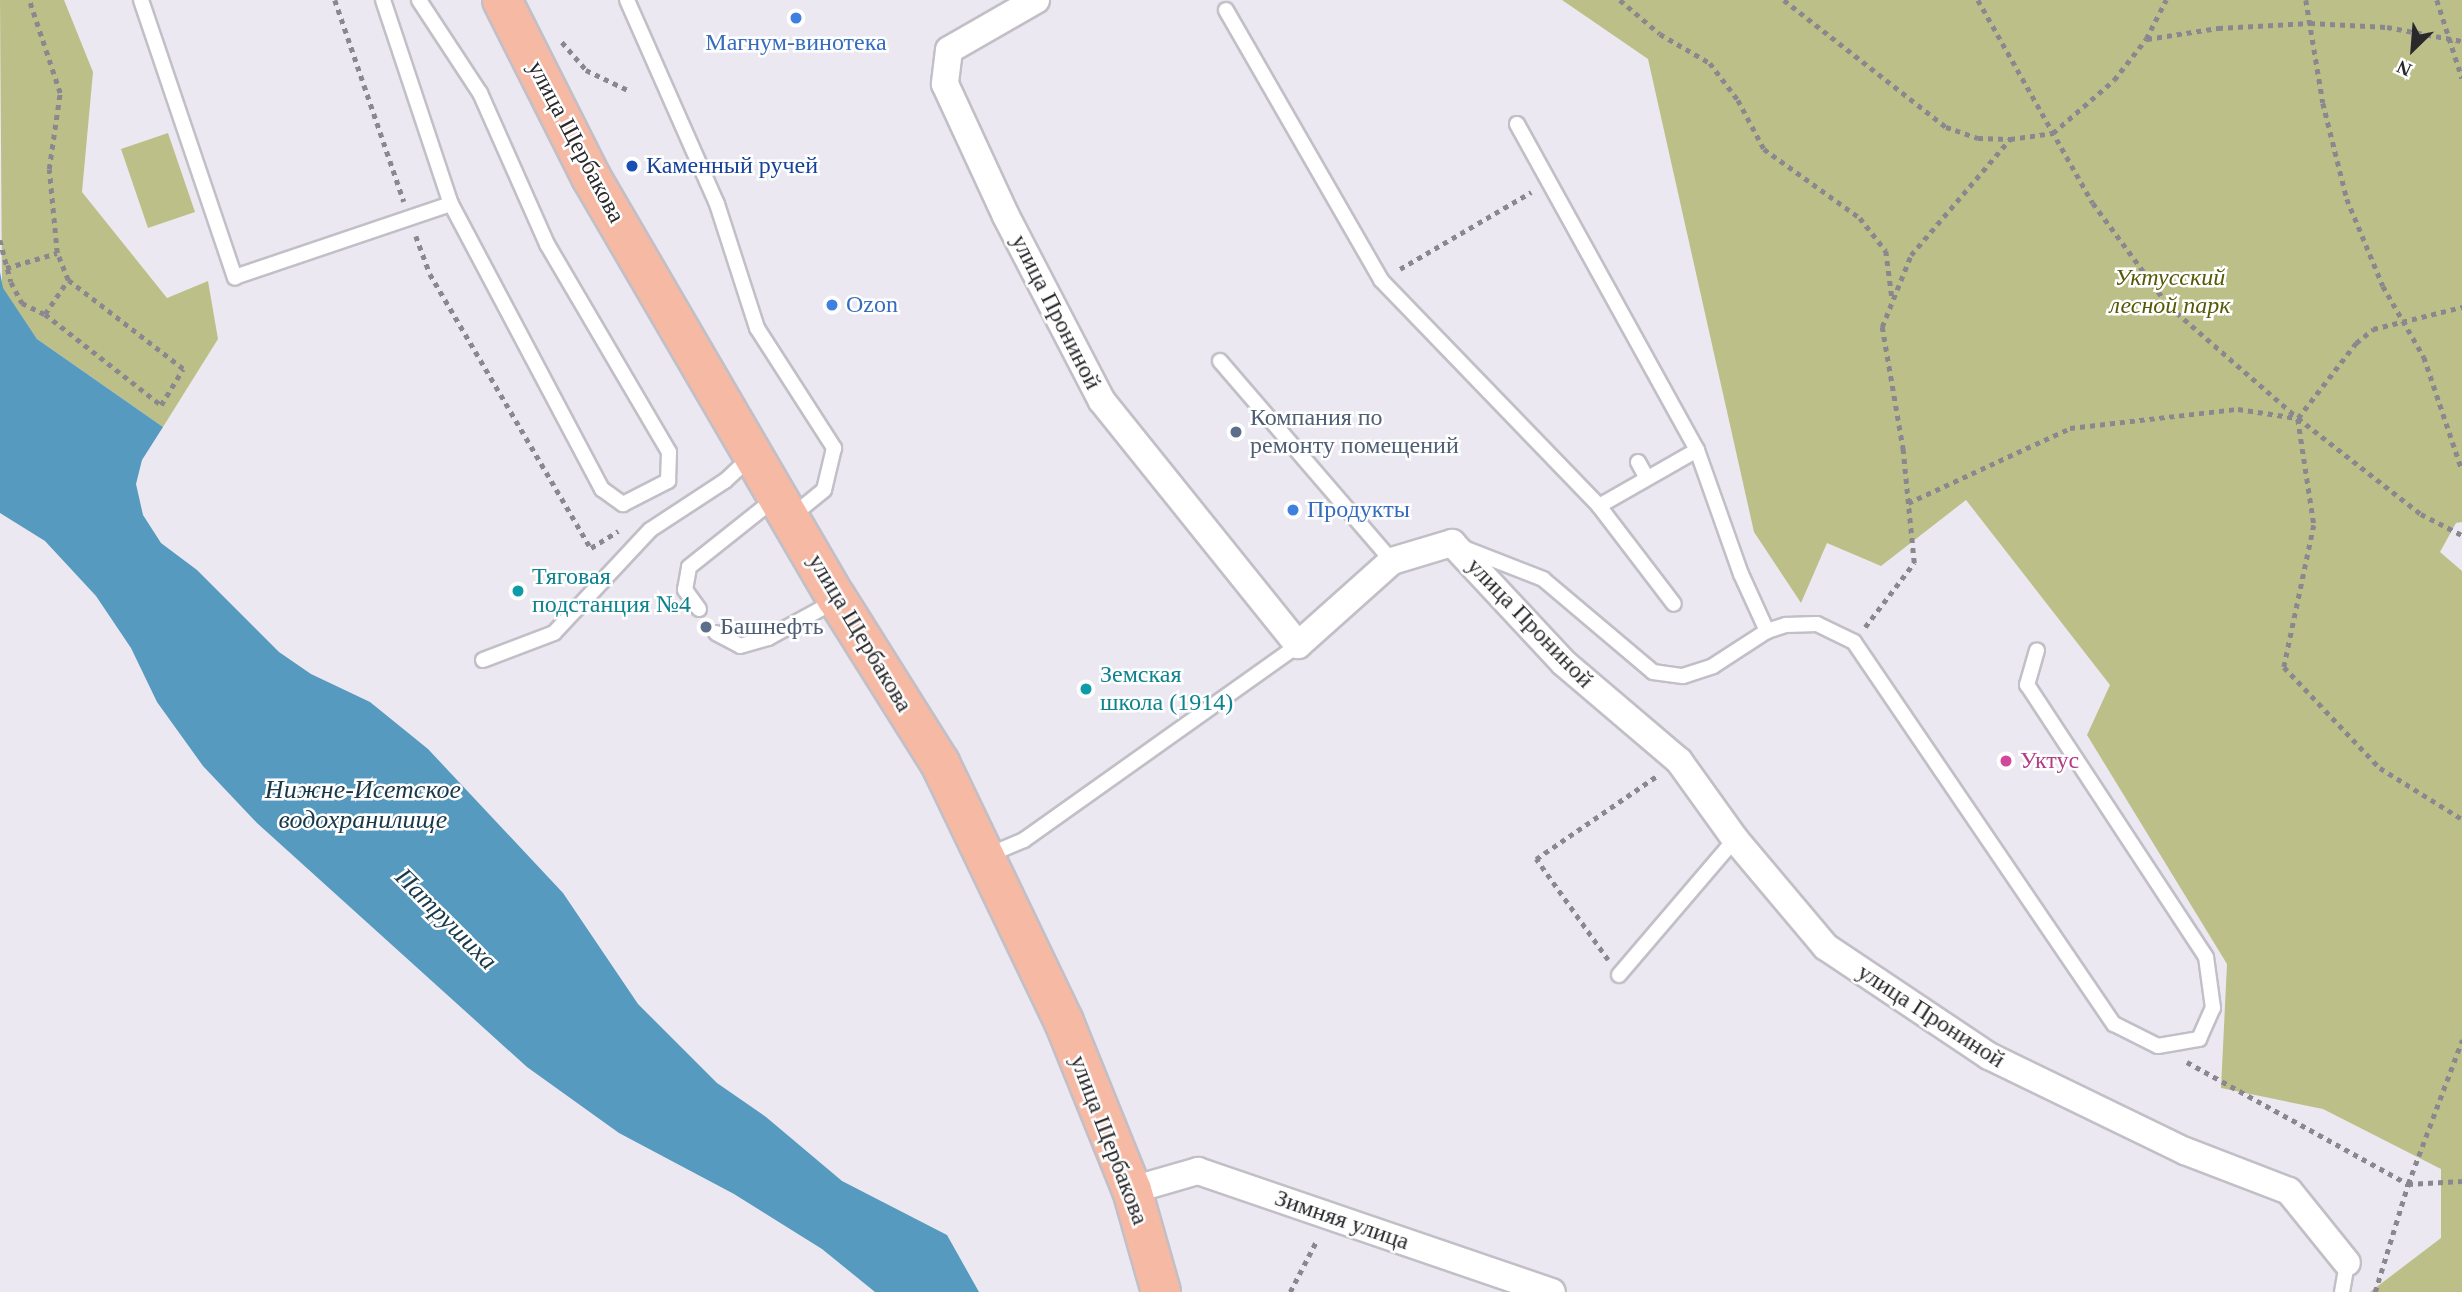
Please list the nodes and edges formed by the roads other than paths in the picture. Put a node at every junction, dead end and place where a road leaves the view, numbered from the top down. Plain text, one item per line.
1 (141, 0) edge
2 (383, 0) edge
3 (419, 0) edge
4 (502, 0) edge
5 (627, 0) edge
6 (1036, 0) edge
7 (1226, 10) dead end
8 (1517, 124) dead end
9 (451, 204) junction
10 (1220, 361) dead end
11 (1697, 450) junction
12 (754, 454) junction
13 (1638, 462) dead end
14 (1647, 478) junction
15 (785, 506) junction
16 (1599, 506) junction
17 (1452, 543) junction
18 (1392, 561) junction
19 (837, 599) junction
20 (1674, 604) dead end
21 (699, 609) dead end
22 (1767, 631) junction
23 (716, 633) dead end
24 (1298, 645) junction
25 (2037, 650) dead end
26 (483, 660) dead end
27 (1735, 839) junction
28 (985, 856) junction
29 (1619, 975) road end
30 (1132, 1190) junction
31 (2347, 1263) joint
32 (1161, 1292) edge
33 (1552, 1292) edge
34 (2342, 1292) edge

1 - 9 lane
2 - 9 lane
3 - 9 lane
4 - 12 main road, улица Щербакова
5 - 15 lane
6 - 24 street, улица Прониной
7 - 16 lane
8 - 11 lane
10 - 18 lane
11 - 14 lane
11 - 22 lane
12 - 15 main road, улица Щербакова
12 - 26 lane
13 - 14 lane
14 - 16 lane
15 - 19 main road, улица Щербакова
15 - 21 lane
16 - 20 lane
17 - 18 street, улица Прониной
17 - 22 lane
17 - 27 street, улица Прониной
18 - 24 street, улица Прониной
19 - 23 lane
19 - 28 main road, улица Щербакова
22 - 25 lane
24 - 28 lane
27 - 29 lane
27 - 31 street, улица Прониной
28 - 30 main road, улица Щербакова
30 - 32 main road, улица Щербакова
30 - 33 street, Зимняя улица
31 - 34 lane

